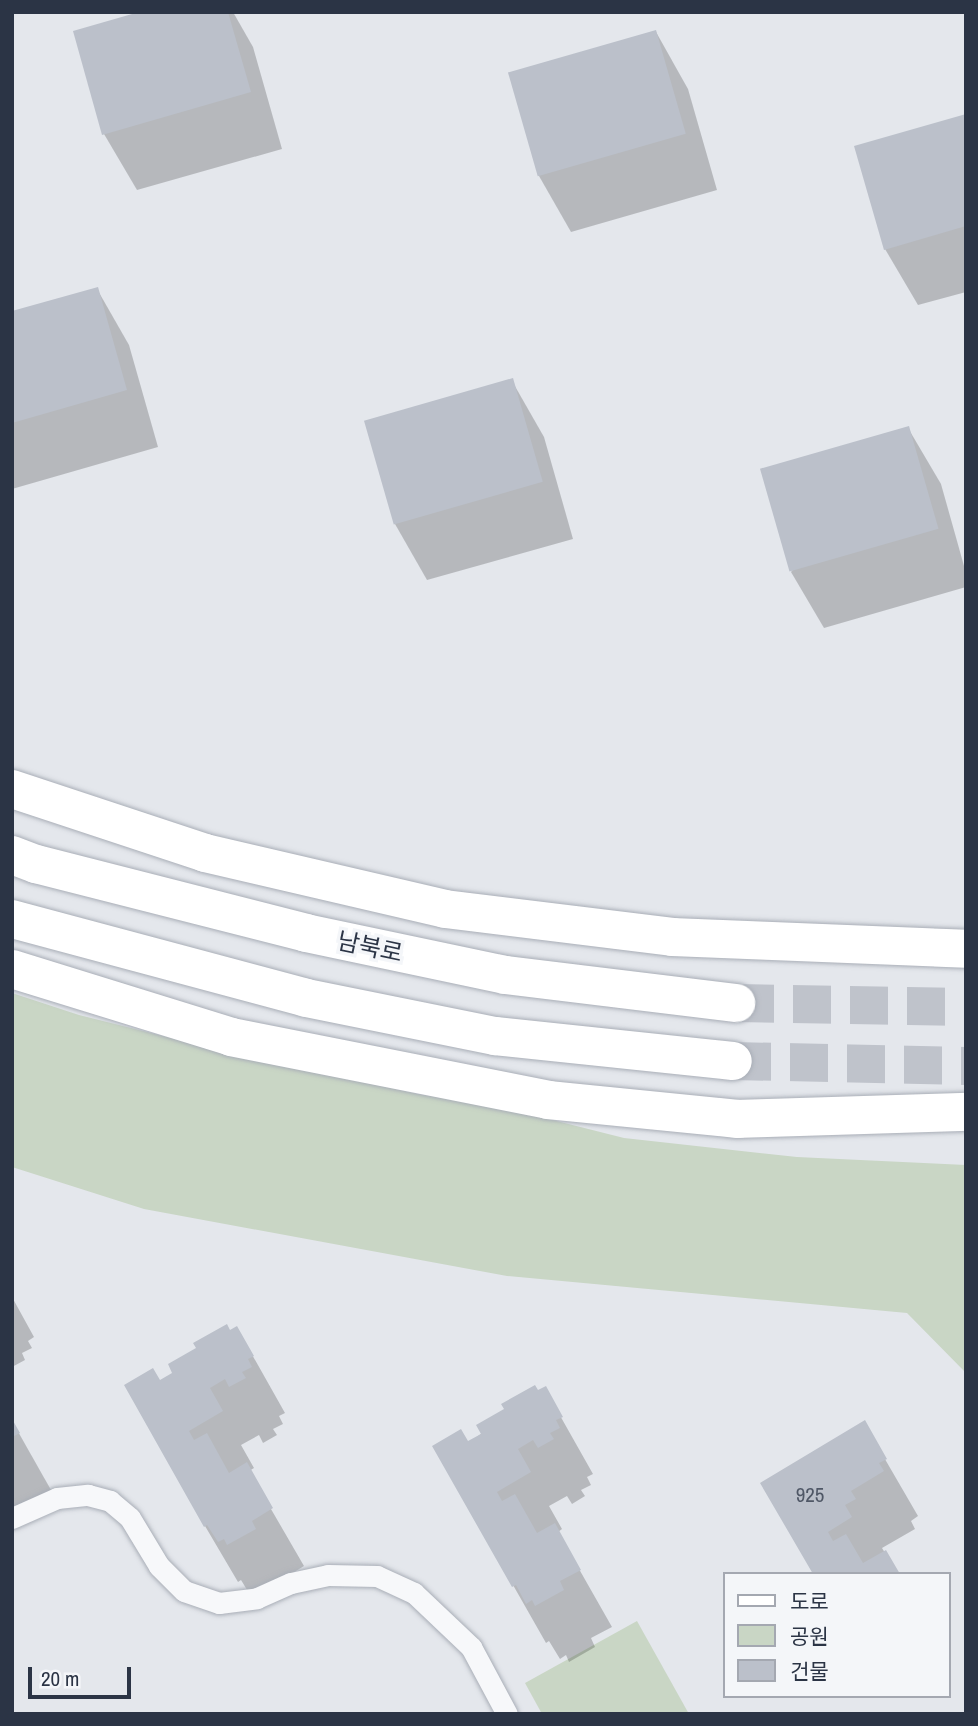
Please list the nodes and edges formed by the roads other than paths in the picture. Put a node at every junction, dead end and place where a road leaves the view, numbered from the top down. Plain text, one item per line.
1 (12, 789) edge
2 (12, 855) edge
3 (12, 919) edge
4 (964, 950) edge
5 (12, 970) edge
6 (736, 1003) tunnel mouth
7 (733, 1061) tunnel mouth
8 (963, 1113) edge
9 (12, 1518) edge
10 (508, 1714) edge

1 - 4 main road
2 - 6 main road, 남북로
3 - 7 main road
5 - 8 main road
9 - 10 street

